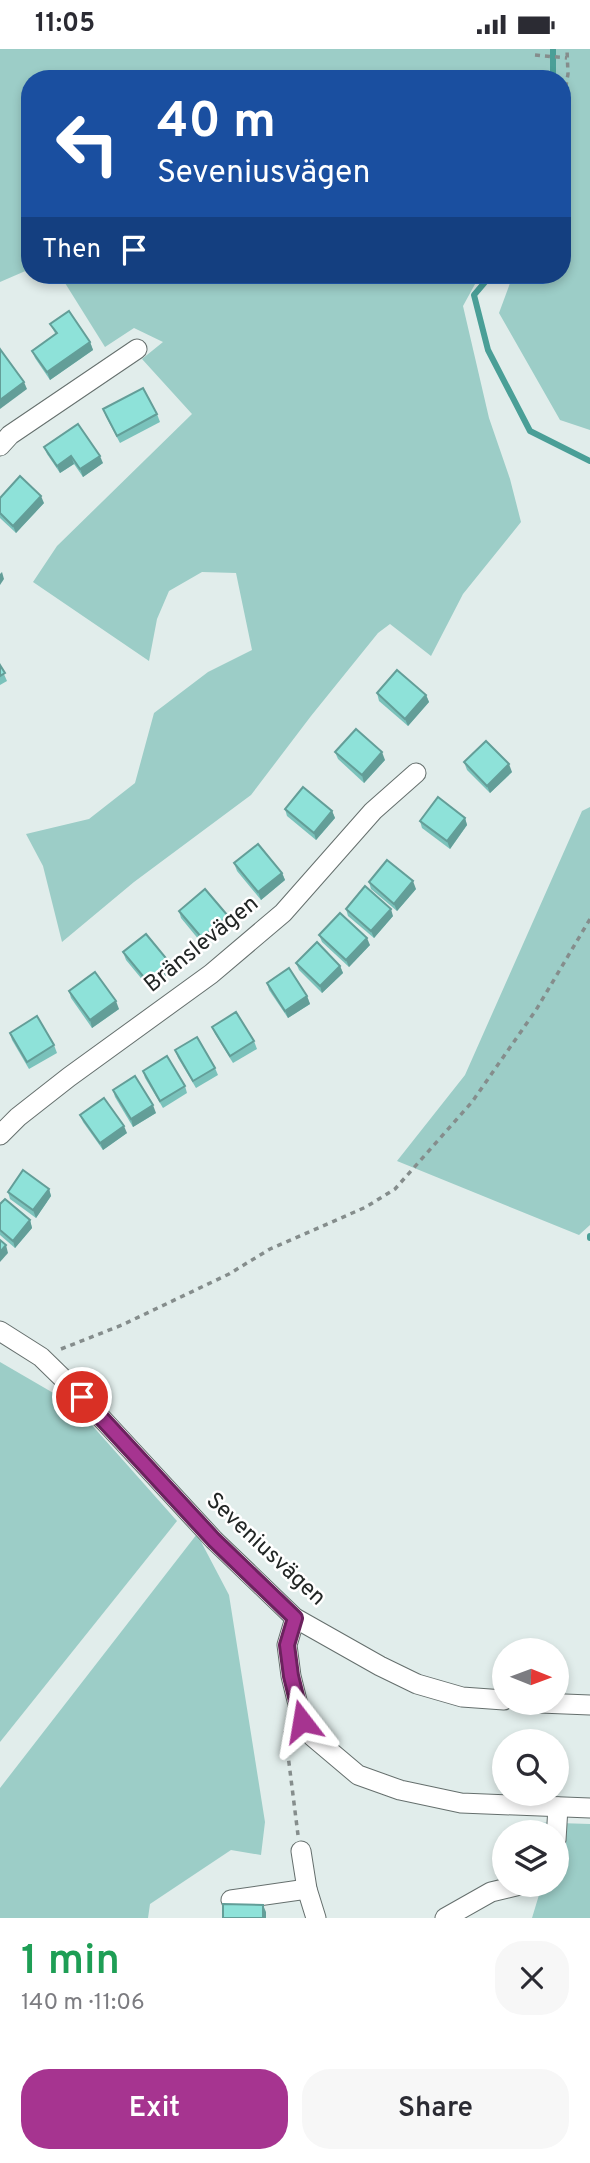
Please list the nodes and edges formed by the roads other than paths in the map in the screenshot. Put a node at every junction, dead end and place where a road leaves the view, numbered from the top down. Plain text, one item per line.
1 (137, 349) dead end
2 (0, 446) edge
3 (416, 773) dead end
4 (0, 1135) edge
5 (0, 1331) edge
6 (295, 1618) junction
7 (492, 1699) edge
8 (569, 1704) edge
9 (590, 1705) edge
10 (558, 1807) junction
11 (590, 1808) edge
12 (557, 1820) edge
13 (301, 1851) dead end
14 (307, 1889) junction
15 (492, 1892) edge
16 (231, 1900) dead end
17 (316, 1918) edge
18 (445, 1918) edge

1 - 2 street
3 - 4 street, Bränslevägen
5 - 6 street, Seveniusvägen
6 - 7 street, Seveniusvägen
6 - 10 street
8 - 9 street
10 - 11 street
10 - 12 street
13 - 14 street
14 - 16 street
14 - 17 street
15 - 18 street

